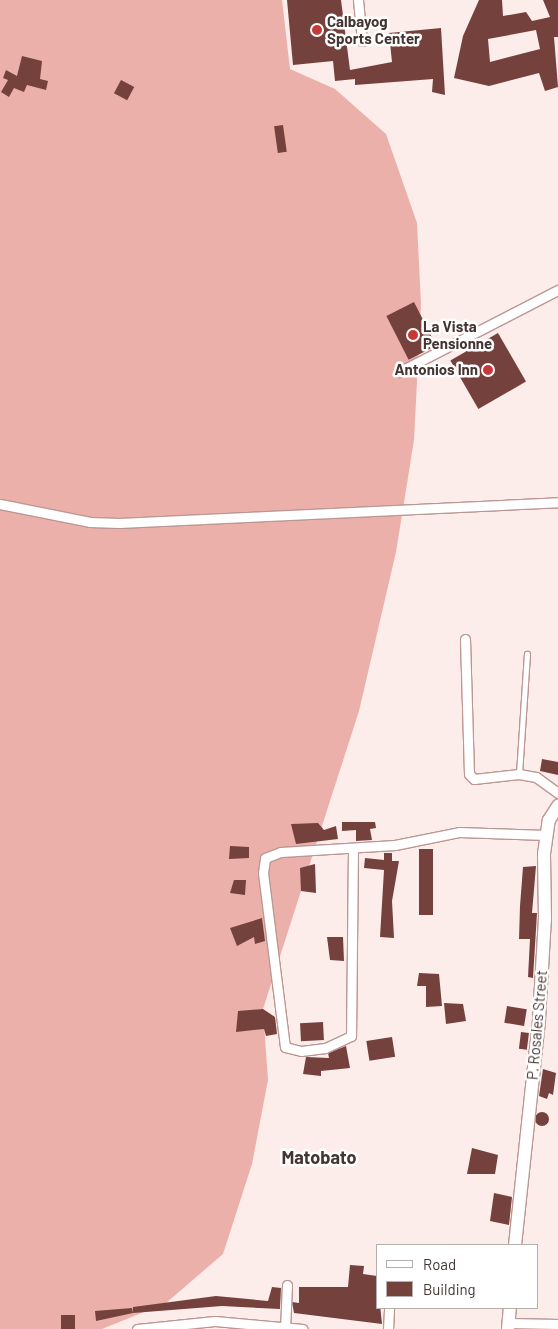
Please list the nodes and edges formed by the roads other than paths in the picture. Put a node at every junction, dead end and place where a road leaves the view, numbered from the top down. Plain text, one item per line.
1 (358, 0) edge
2 (362, 42) dead end
3 (558, 290) edge
4 (399, 372) dead end
5 (558, 502) edge
6 (0, 504) edge
7 (465, 639) dead end
8 (527, 654) dead end
9 (519, 774) junction
10 (558, 793) edge
11 (558, 806) edge
12 (546, 834) junction
13 (353, 849) junction
14 (515, 1244) edge
15 (287, 1284) dead end
16 (390, 1309) edge
17 (510, 1309) edge
18 (558, 1324) edge
19 (508, 1326) edge
20 (285, 1328) edge
21 (137, 1329) edge
22 (302, 1329) edge
23 (388, 1329) edge

1 - 2 street
3 - 4 street
5 - 6 street
7 - 9 street
8 - 9 lane
9 - 10 street
11 - 12 street, P. Rosales Street
12 - 13 street
12 - 14 street, P. Rosales Street
13 - 13 street
15 - 20 street
16 - 23 street
17 - 19 street
18 - 19 street
20 - 21 street
20 - 22 street

